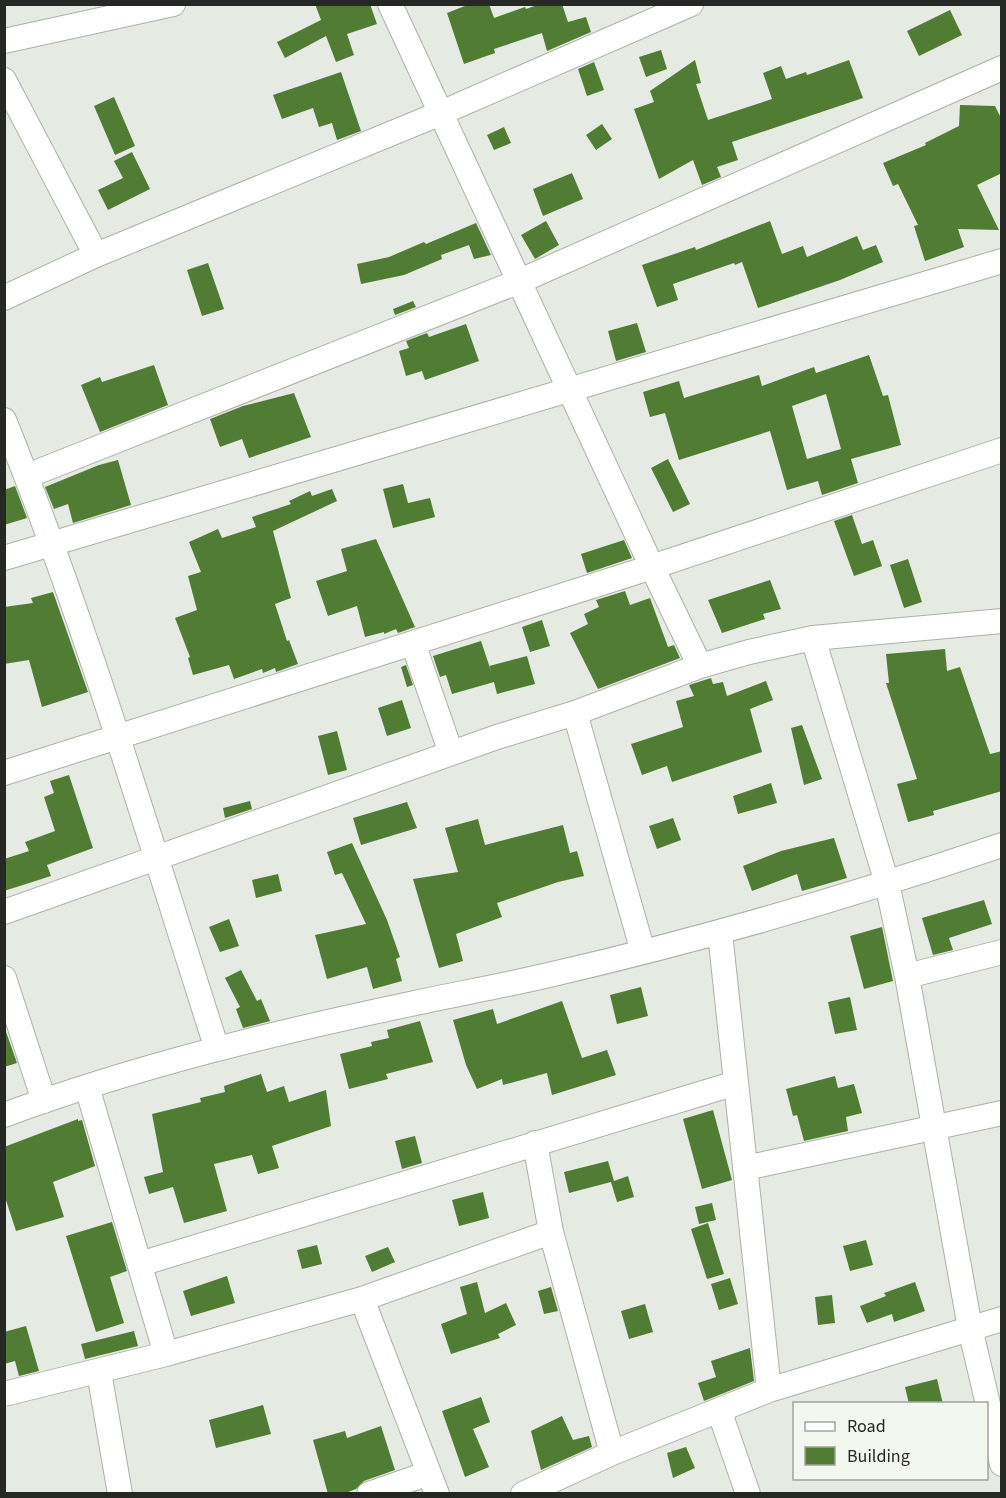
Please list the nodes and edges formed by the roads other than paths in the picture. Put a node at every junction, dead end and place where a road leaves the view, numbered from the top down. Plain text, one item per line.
1 (172, 4) edge
2 (390, 4) edge
3 (691, 4) edge
4 (4, 41) edge
5 (1002, 68) edge
6 (4, 80) edge
7 (441, 113) junction
8 (96, 255) junction
9 (1002, 261) edge
10 (520, 280) junction
11 (4, 298) edge
12 (571, 389) junction
13 (4, 420) edge
14 (1002, 450) edge
15 (27, 476) junction
16 (53, 543) junction
17 (4, 558) edge
18 (652, 567) junction
19 (1002, 621) edge
20 (813, 638) junction
21 (413, 643) junction
22 (700, 666) junction
23 (575, 713) junction
24 (118, 737) junction
25 (451, 753) junction
26 (4, 773) edge
27 (1002, 845) edge
28 (156, 859) junction
29 (887, 883) junction
30 (4, 912) edge
31 (720, 933) junction
32 (643, 952) junction
33 (1002, 952) edge
34 (907, 976) junction
35 (4, 978) edge
36 (217, 1049) junction
37 (736, 1083) junction
38 (87, 1087) junction
39 (44, 1101) junction
40 (1002, 1113) edge
41 (4, 1115) edge
42 (935, 1127) junction
43 (535, 1143) junction
44 (745, 1168) junction
45 (551, 1232) junction
46 (140, 1264) junction
47 (362, 1299) junction
48 (1002, 1318) edge
49 (970, 1328) junction
50 (166, 1354) junction
51 (99, 1372) junction
52 (769, 1390) junction
53 (4, 1394) edge
54 (987, 1402) edge
55 (988, 1404) edge
56 (718, 1410) junction
57 (612, 1453) junction
58 (1002, 1464) edge
59 (433, 1483) edge
60 (120, 1494) edge
61 (369, 1494) edge
62 (523, 1494) edge
63 (748, 1494) edge

1 - 4 street
2 - 7 street
3 - 7 street
5 - 10 street
6 - 8 street
7 - 8 street
7 - 10 street
8 - 11 street
9 - 12 street
10 - 12 street
10 - 15 street
12 - 16 street
12 - 18 street
13 - 15 street
14 - 18 street
15 - 16 street
16 - 17 street
16 - 24 street
18 - 21 street
18 - 22 street
19 - 20 street
20 - 22 street
20 - 29 street
21 - 24 street
21 - 25 street
22 - 23 street
23 - 25 street
23 - 32 street
24 - 26 street
24 - 28 street
25 - 28 street
27 - 29 street
28 - 30 street
28 - 36 street
29 - 31 street
29 - 34 street
31 - 32 street
31 - 37 street
32 - 36 street
33 - 34 street
34 - 42 street
35 - 39 street
36 - 38 street
37 - 43 street
37 - 44 street
38 - 39 street
38 - 46 street
39 - 41 street
40 - 42 street
42 - 44 street
42 - 49 street
43 - 45 street
43 - 46 street
44 - 52 street
45 - 47 street
45 - 57 street
46 - 50 street
47 - 50 street
47 - 59 street
48 - 49 street
49 - 52 street
49 - 54 street
50 - 51 street
51 - 53 street
51 - 60 street
52 - 56 street
55 - 58 street
56 - 57 street
56 - 63 street
57 - 62 street
59 - 61 street

